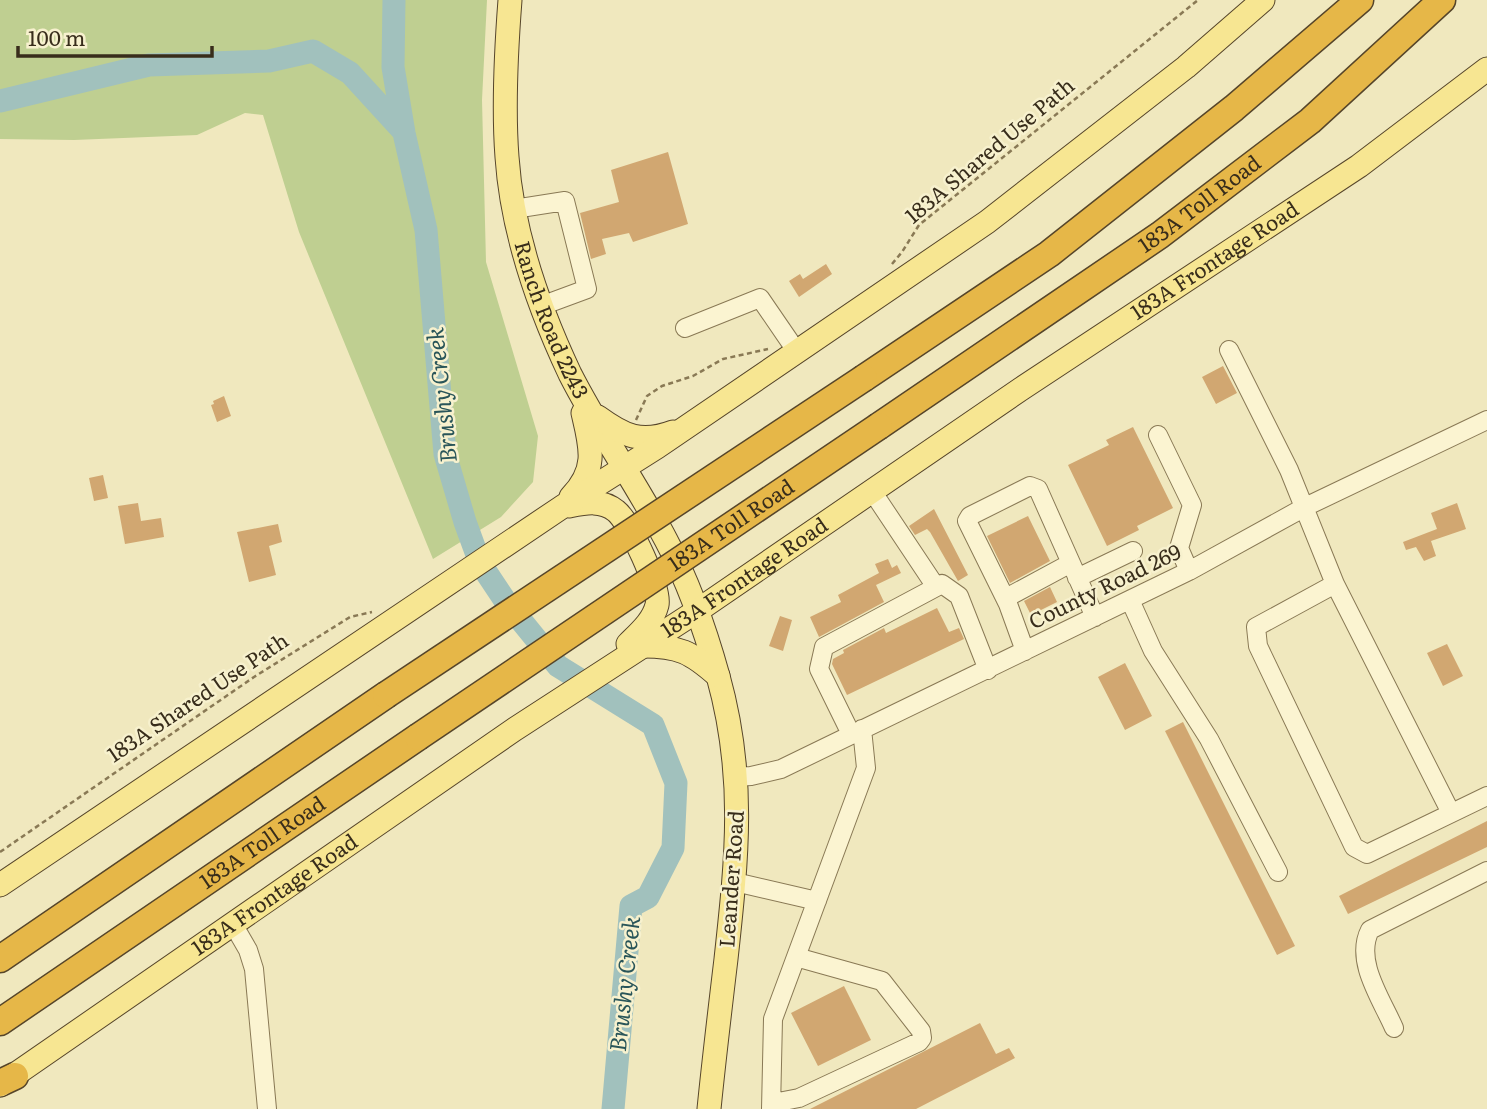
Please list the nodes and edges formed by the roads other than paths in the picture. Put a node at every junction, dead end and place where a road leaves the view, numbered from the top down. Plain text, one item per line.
1 (510, 0) edge
2 (1262, 0) edge
3 (1360, 0) edge
4 (1442, 0) edge
5 (1487, 69) edge
6 (514, 209) junction
7 (541, 306) junction
8 (685, 328) dead end
9 (791, 344) junction
10 (1229, 350) dead end
11 (575, 383) junction
12 (593, 413) junction
13 (1487, 420) edge
14 (691, 423) junction
15 (1158, 435) dead end
16 (625, 468) junction
17 (872, 491) junction
18 (562, 507) junction
19 (1306, 507) junction
20 (1133, 551) dead end
21 (1074, 571) junction
22 (1189, 571) junction
23 (1335, 584) junction
24 (936, 587) junction
25 (1006, 598) junction
26 (1129, 600) junction
27 (697, 611) junction
28 (1095, 617) junction
29 (637, 645) junction
30 (1025, 651) junction
31 (988, 670) junction
32 (719, 677) junction
33 (857, 732) junction
34 (736, 777) junction
35 (1487, 796) edge
36 (1451, 813) junction
37 (1487, 871) edge
38 (1278, 872) dead end
39 (735, 882) junction
40 (0, 885) edge
41 (817, 901) junction
42 (233, 924) junction
43 (796, 957) junction
44 (0, 959) edge
45 (0, 1022) edge
46 (1394, 1028) dead end
47 (5, 1081) edge
48 (772, 1106) edge
49 (267, 1109) edge
50 (709, 1109) edge

1 - 6 main road, Ranch Road 2243
2 - 9 main road
3 - 44 highway, bridge
4 - 45 highway, 183A Toll Road, bridge
5 - 17 main road, 183A Frontage Road
6 - 7 main road, Ranch Road 2243
6 - 7 street
7 - 11 main road, Ranch Road 2243
8 - 9 street
9 - 14 main road
10 - 19 street
11 - 12 main road, Ranch Road 2243
11 - 18 main road
12 - 14 main road
12 - 16 main road, Ranch Road 2243
13 - 19 street, County Road 269
14 - 16 main road
15 - 22 street
16 - 18 main road
16 - 27 main road, Ranch Road 2243
17 - 24 street
17 - 27 main road, 183A Frontage Road
18 - 29 main road
18 - 40 main road
19 - 22 street, County Road 269
19 - 23 street
20 - 21 street
21 - 25 street
21 - 25 street
21 - 28 street
22 - 26 street, County Road 269
23 - 36 street
23 - 36 street
24 - 31 street
24 - 33 street
25 - 30 street
26 - 28 street, County Road 269
26 - 38 street
27 - 29 main road, 183A Frontage Road
27 - 32 main road, Leander Road
28 - 30 street, County Road 269
29 - 32 main road
29 - 42 main road, 183A Frontage Road
30 - 31 street, County Road 269
31 - 33 street, County Road 269
32 - 34 main road, Leander Road
33 - 34 street, County Road 269
33 - 41 street
34 - 39 main road, Leander Road
35 - 36 street
37 - 46 street
39 - 41 street
39 - 50 main road, Leander Road
41 - 43 street
42 - 47 main road, 183A Frontage Road
42 - 49 street
43 - 48 street
43 - 48 street

